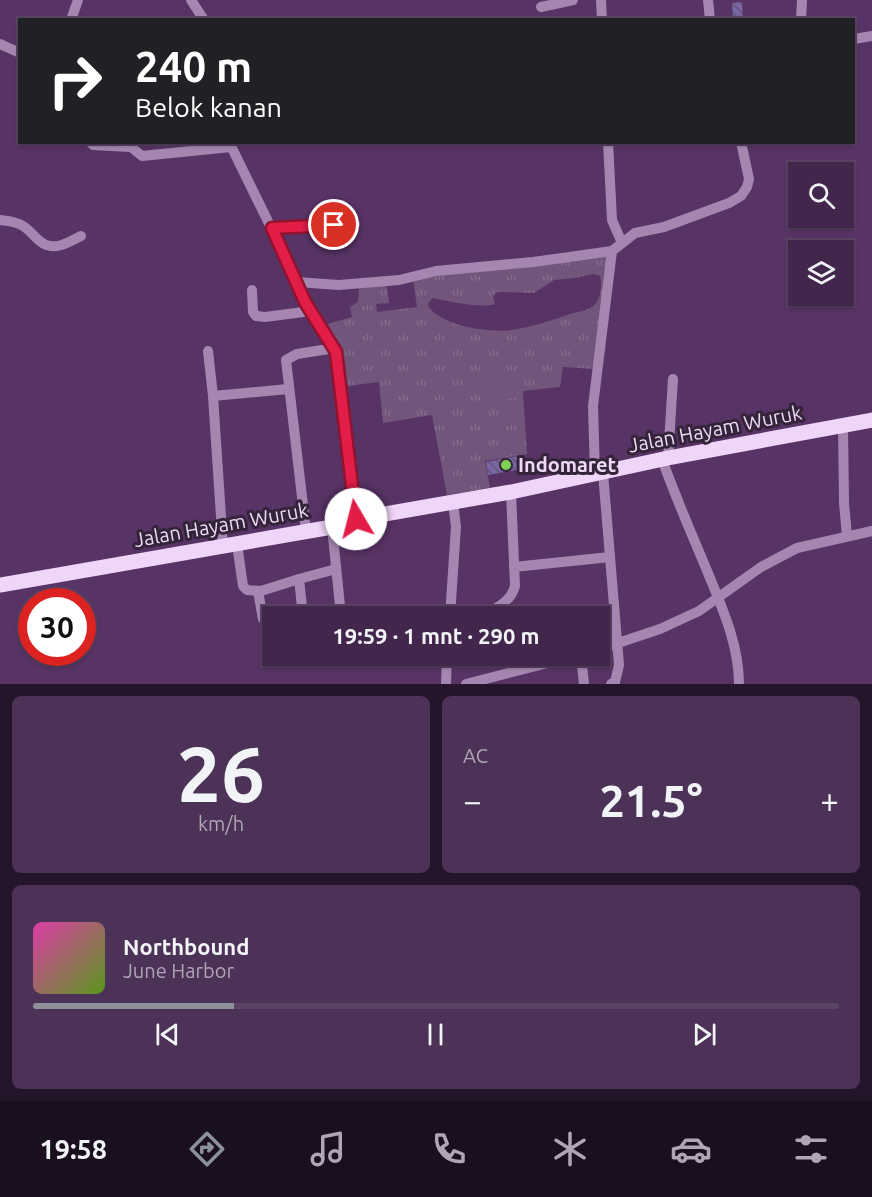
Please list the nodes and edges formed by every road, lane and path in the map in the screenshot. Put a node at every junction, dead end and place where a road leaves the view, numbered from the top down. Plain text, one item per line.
1 (78, 0) edge
2 (191, 0) edge
3 (573, 0) edge
4 (601, 0) edge
5 (708, 0) edge
6 (802, 0) edge
7 (541, 7) dead end
8 (72, 18) edge
9 (203, 18) edge
10 (602, 18) edge
11 (710, 18) edge
12 (801, 18) edge
13 (872, 36) edge
14 (855, 39) edge
15 (0, 45) edge
16 (18, 51) edge
17 (92, 144) edge
18 (608, 144) edge
19 (741, 144) edge
20 (230, 145) edge
21 (0, 220) edge
22 (355, 224) dead end
23 (272, 228) junction
24 (81, 236) dead end
25 (622, 243) junction
26 (612, 251) junction
27 (297, 282) junction
28 (252, 290) dead end
29 (311, 311) junction
30 (335, 348) junction
31 (208, 351) dead end
32 (673, 378) dead end
33 (288, 389) junction
34 (213, 396) junction
35 (872, 420) edge
36 (843, 425) junction
37 (665, 458) junction
38 (599, 474) junction
39 (511, 492) junction
40 (453, 502) junction
41 (356, 519) junction
42 (332, 527) junction
43 (306, 531) junction
44 (872, 531) edge
45 (847, 536) junction
46 (230, 545) junction
47 (610, 557) junction
48 (514, 567) junction
49 (336, 569) junction
50 (299, 579) junction
51 (0, 585) edge
52 (258, 591) junction
53 (718, 599) junction
54 (302, 606) edge
55 (340, 606) edge
56 (451, 606) edge
57 (499, 606) edge
58 (262, 613) edge
59 (617, 643) junction
60 (610, 645) edge
61 (447, 666) edge
62 (536, 666) edge
63 (582, 666) edge
64 (446, 684) edge
65 (466, 684) edge
66 (584, 684) edge
67 (611, 684) edge
68 (739, 684) edge

1 - 8 street
2 - 9 street
3 - 7 street
4 - 10 street
5 - 11 street
6 - 12 street
13 - 14 street
15 - 16 street
17 - 20 street
18 - 25 street
19 - 25 street
20 - 23 street
21 - 24 street
22 - 23 street
23 - 27 street
25 - 26 street
26 - 27 street
26 - 38 street
27 - 29 street
28 - 29 street
29 - 30 street
30 - 33 street
30 - 41 street
31 - 34 street
32 - 37 street
33 - 34 street
33 - 43 street
34 - 46 street
35 - 36 main road, Jalan Hayam Wuruk
36 - 37 main road, Jalan Hayam Wuruk
36 - 45 street
37 - 38 main road, Jalan Hayam Wuruk
37 - 53 street
38 - 39 main road, Jalan Hayam Wuruk
38 - 47 street
39 - 40 main road, Jalan Hayam Wuruk
39 - 48 street
40 - 41 main road, Jalan Hayam Wuruk
40 - 56 street
41 - 42 main road, Jalan Hayam Wuruk
42 - 43 main road, Jalan Hayam Wuruk
42 - 49 street
43 - 46 main road, Jalan Hayam Wuruk
44 - 45 street
45 - 53 street
46 - 51 main road, Jalan Hayam Wuruk
46 - 52 street
47 - 48 street
47 - 59 street
48 - 57 street
49 - 50 street
49 - 55 street
50 - 52 street
50 - 54 street
52 - 58 street
53 - 59 street
53 - 68 street
59 - 60 street
59 - 67 street
61 - 64 street
62 - 65 street
63 - 66 street

